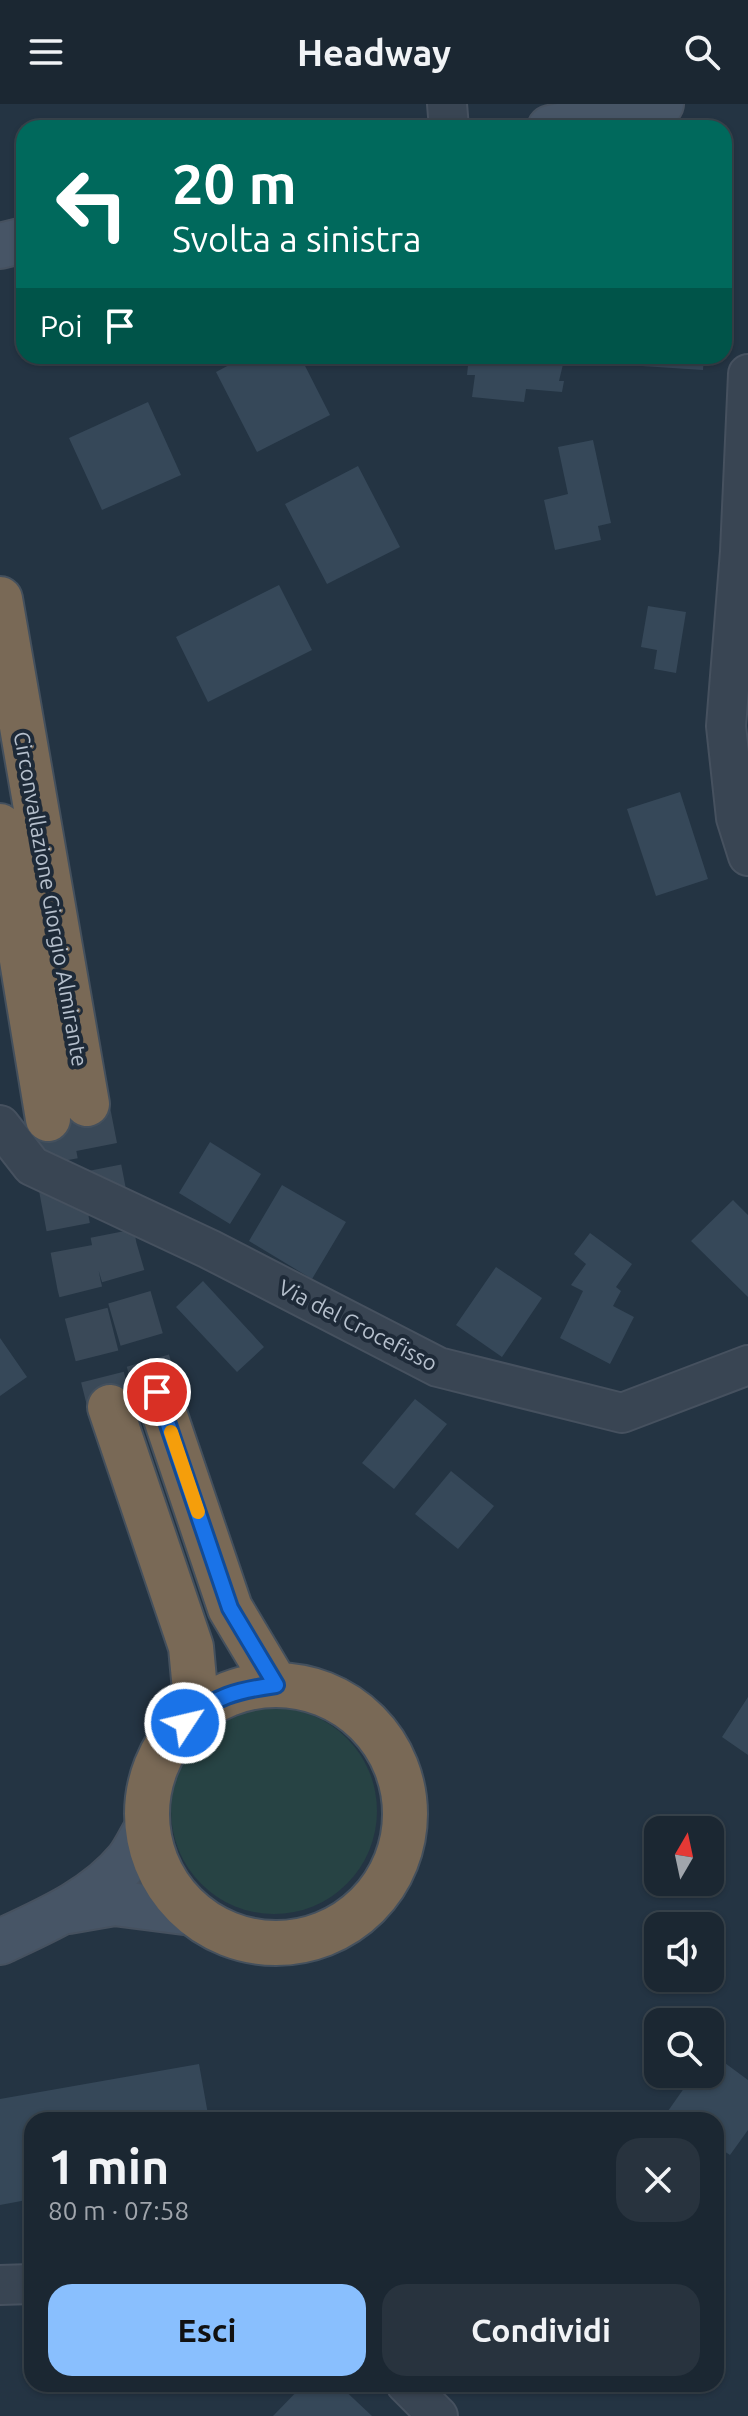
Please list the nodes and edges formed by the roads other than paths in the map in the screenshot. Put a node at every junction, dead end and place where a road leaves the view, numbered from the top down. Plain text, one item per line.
1 (661, 104) edge
2 (587, 120) edge
3 (748, 374) edge
4 (744, 551) edge
5 (0, 599) edge
6 (0, 826) edge
7 (748, 856) edge
8 (0, 1125) edge
9 (748, 1365) edge
10 (157, 1392) tunnel mouth
11 (110, 1407) tunnel mouth
12 (276, 1685) junction
13 (197, 1712) junction
14 (147, 1828) junction
15 (62, 1912) junction
16 (192, 1913) junction
17 (0, 1942) edge
18 (24, 2284) edge
19 (0, 2285) edge
20 (414, 2392) edge
21 (438, 2416) edge

1 - 2 main road
3 - 4 street
4 - 7 street
5 - 6 highway, Circonvallazione Giorgio Almirante
8 - 9 street, Via del Crocefisso
10 - 12 highway
11 - 13 highway
12 - 13 highway
12 - 16 highway
13 - 14 highway
14 - 15 main road
14 - 16 highway
15 - 16 main road
15 - 17 main road
18 - 19 street
20 - 21 street

